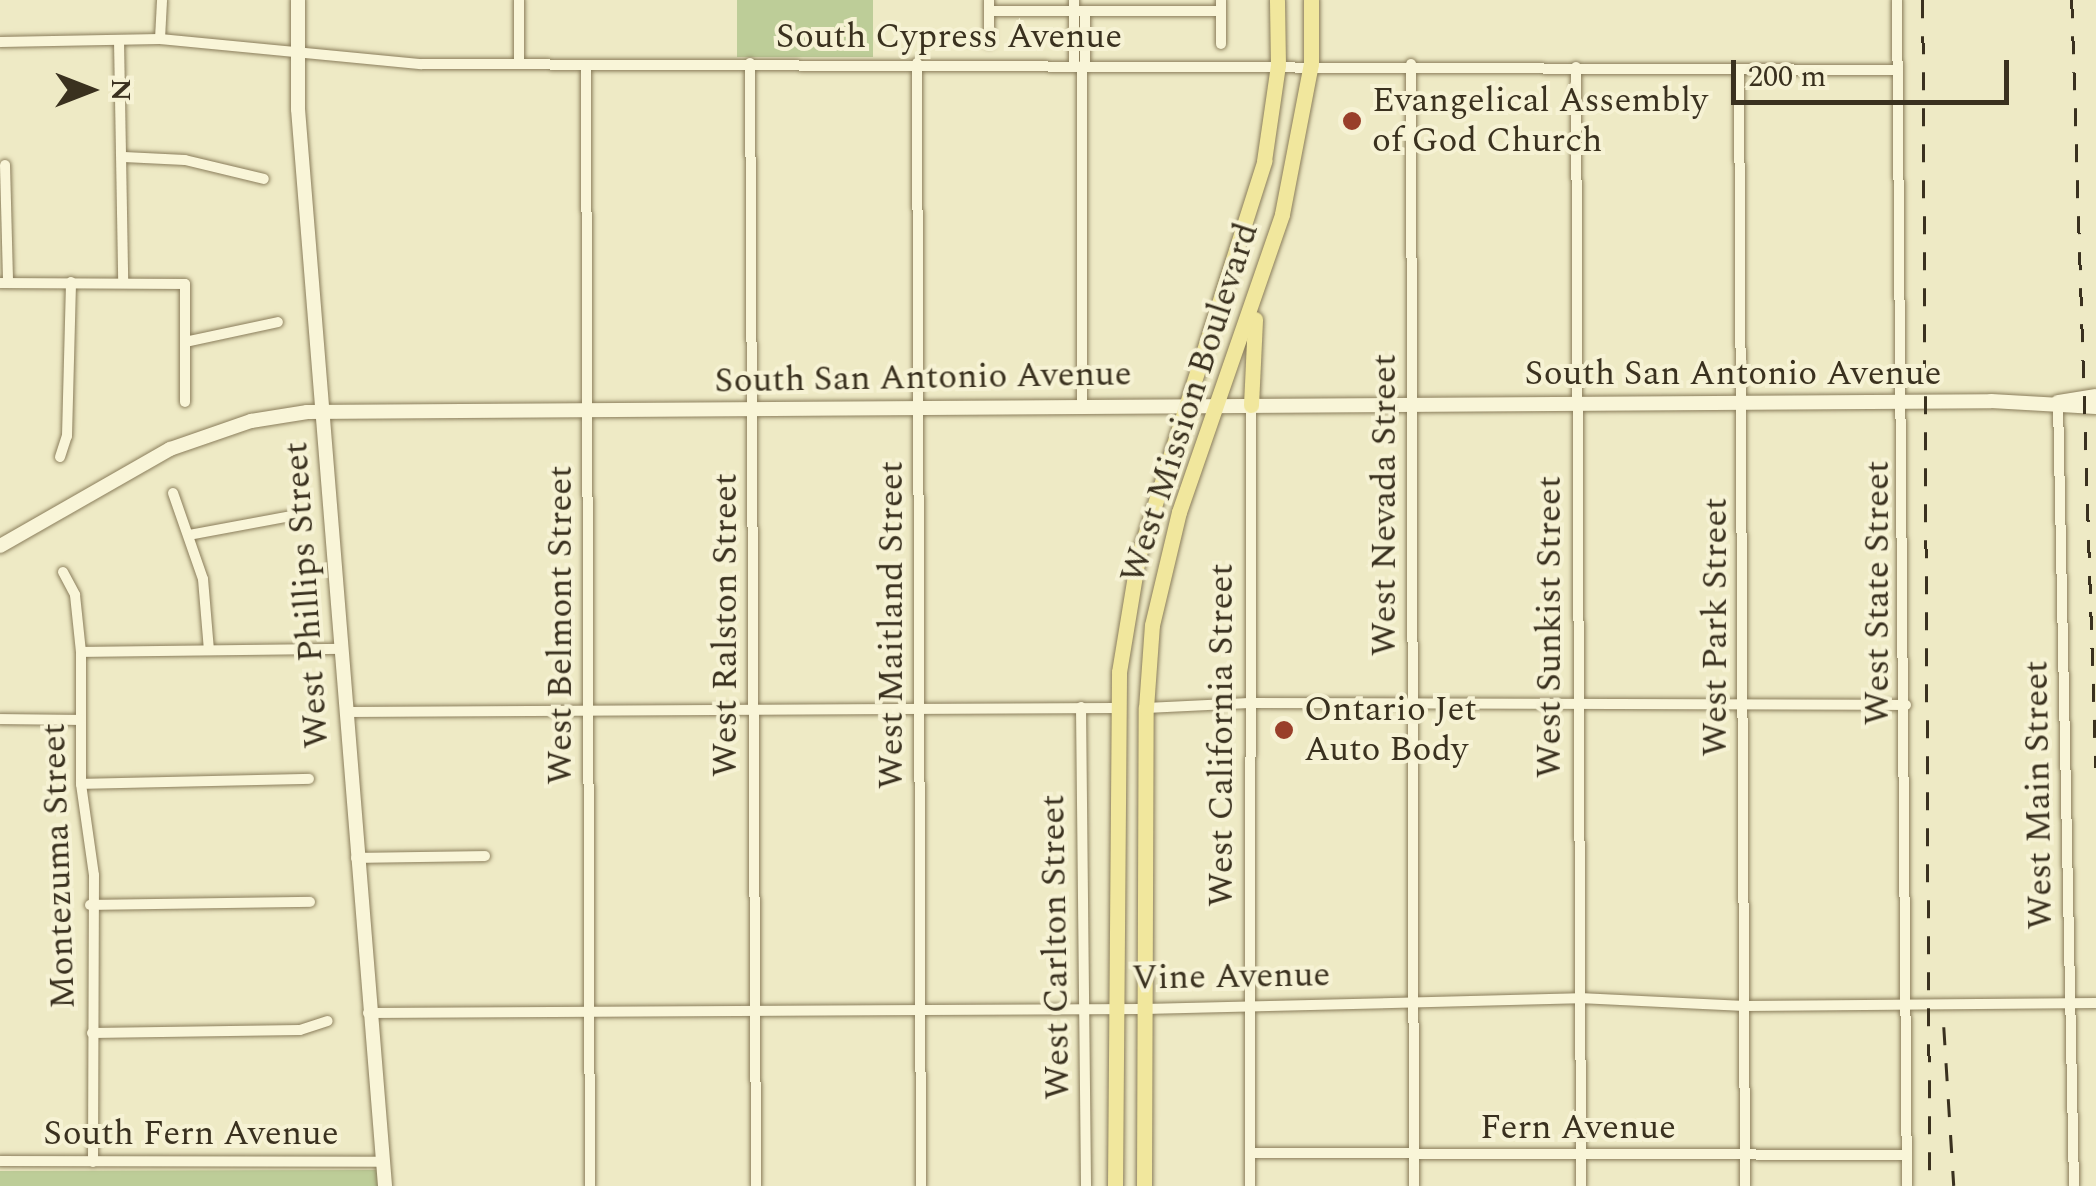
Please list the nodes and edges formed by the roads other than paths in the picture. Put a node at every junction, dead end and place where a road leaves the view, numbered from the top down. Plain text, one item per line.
1 (162, 0) edge
2 (298, 0) edge
3 (519, 0) edge
4 (1277, 0) edge
5 (1311, 0) edge
6 (1897, 0) edge
7 (1221, 5) edge
8 (989, 6) edge
9 (1078, 7) edge
10 (119, 40) junction
11 (160, 40) junction
12 (0, 42) edge
13 (990, 43) dead end
14 (1221, 44) dead end
15 (296, 54) junction
16 (750, 63) junction
17 (519, 64) junction
18 (586, 64) junction
19 (917, 64) junction
20 (1278, 64) junction
21 (1311, 64) junction
22 (1411, 64) junction
23 (1080, 66) junction
24 (1576, 67) junction
25 (1739, 69) junction
26 (1898, 70) junction
27 (124, 156) junction
28 (6, 166) dead end
29 (264, 180) dead end
30 (123, 280) junction
31 (4, 282) edge
32 (71, 282) junction
33 (1256, 303) junction
34 (278, 322) dead end
35 (185, 342) junction
36 (2096, 396) edge
37 (185, 402) dead end
38 (2058, 402) junction
39 (1905, 403) junction
40 (1082, 404) junction
41 (1412, 404) junction
42 (1744, 404) junction
43 (920, 405) junction
44 (1185, 405) junction
45 (1218, 405) junction
46 (1251, 405) junction
47 (1578, 406) junction
48 (2096, 407) edge
49 (589, 411) junction
50 (754, 411) junction
51 (324, 412) junction
52 (60, 457) dead end
53 (173, 493) dead end
54 (292, 516) dead end
55 (189, 536) junction
56 (0, 546) edge
57 (62, 572) dead end
58 (342, 649) junction
59 (209, 650) junction
60 (81, 652) junction
61 (1249, 702) junction
62 (1414, 703) junction
63 (1577, 704) junction
64 (1744, 705) junction
65 (1906, 705) junction
66 (588, 706) junction
67 (918, 707) junction
68 (1081, 707) junction
69 (753, 708) junction
70 (1116, 708) junction
71 (1146, 708) junction
72 (346, 712) junction
73 (0, 719) edge
74 (80, 720) junction
75 (309, 779) dead end
76 (81, 784) junction
77 (485, 856) dead end
78 (356, 858) junction
79 (310, 902) dead end
80 (90, 904) junction
81 (1579, 998) junction
82 (1413, 1001) junction
83 (1248, 1002) junction
84 (2072, 1003) junction
85 (2096, 1003) edge
86 (1084, 1005) junction
87 (1908, 1005) junction
88 (922, 1006) junction
89 (1745, 1006) junction
90 (1114, 1007) junction
91 (589, 1008) junction
92 (754, 1008) junction
93 (1144, 1009) junction
94 (368, 1013) junction
95 (328, 1021) dead end
96 (92, 1033) junction
97 (1250, 1153) junction
98 (1413, 1155) junction
99 (1745, 1155) junction
100 (1907, 1156) junction
101 (1581, 1158) junction
102 (0, 1161) edge
103 (93, 1162) junction
104 (382, 1162) junction
105 (385, 1186) edge
106 (590, 1186) edge
107 (756, 1186) edge
108 (921, 1186) edge
109 (1086, 1186) edge
110 (1115, 1186) edge
111 (1144, 1186) edge
112 (1250, 1186) edge
113 (1414, 1186) edge
114 (1580, 1186) edge
115 (1745, 1186) edge
116 (1908, 1186) edge
117 (2074, 1186) edge

1 - 11 street
2 - 15 street, West Phillips Street
3 - 17 street
4 - 20 main road, West Mission Boulevard
5 - 21 main road, West Mission Boulevard
6 - 26 street, West State Street
7 - 9 street
7 - 14 street
8 - 9 street
8 - 13 street
9 - 23 street
10 - 11 street, South Cypress Avenue
10 - 12 street, South Cypress Avenue
10 - 27 street
11 - 15 street, South Cypress Avenue
15 - 17 street, South Cypress Avenue
15 - 51 street, West Phillips Street
16 - 18 street, South Cypress Avenue
16 - 19 street, South Cypress Avenue
16 - 50 street, West Ralston Street
17 - 18 street, South Cypress Avenue
18 - 49 street, West Belmont Street
19 - 23 street, South Cypress Avenue
19 - 43 street, West Maitland Street
20 - 21 street, South Cypress Avenue
20 - 23 street, South Cypress Avenue
20 - 44 main road, West Mission Boulevard
21 - 22 street, South Cypress Avenue
21 - 33 main road, West Mission Boulevard
22 - 24 street, South Cypress Avenue
22 - 41 street, West Nevada Street
23 - 40 street
24 - 25 street, South Cypress Avenue
24 - 47 street, West Sunkist Street
25 - 26 street, South Cypress Avenue
25 - 42 street, West Park Street
26 - 39 street, West State Street
27 - 29 street
27 - 30 street
28 - 31 street
30 - 32 street
30 - 35 street
31 - 32 street
32 - 52 street
33 - 45 main road, West Mission Boulevard
33 - 46 main road
34 - 35 street
35 - 37 street
36 - 38 street, South San Antonio Avenue
38 - 39 street, South San Antonio Avenue
38 - 48 street, South San Antonio Avenue
38 - 84 street, West Main Street
39 - 42 street, South San Antonio Avenue
39 - 65 street, West State Street
40 - 43 street, South San Antonio Avenue
40 - 44 street, South San Antonio Avenue
41 - 46 street, South San Antonio Avenue
41 - 47 street, South San Antonio Avenue
41 - 62 street, West Nevada Street
42 - 47 street, South San Antonio Avenue
42 - 64 street, West Park Street
43 - 50 street, South San Antonio Avenue
43 - 67 street, West Maitland Street
44 - 45 street, South San Antonio Avenue
44 - 70 main road, West Mission Boulevard
45 - 46 street, South San Antonio Avenue
45 - 71 main road, West Mission Boulevard
46 - 61 street, West California Street
47 - 63 street, West Sunkist Street
49 - 50 street, South San Antonio Avenue
49 - 51 street, South San Antonio Avenue
49 - 66 street, West Belmont Street
50 - 69 street, West Ralston Street
51 - 56 street, South San Antonio Avenue
51 - 58 street, West Phillips Street
53 - 55 street
54 - 55 street
55 - 59 street
57 - 60 street, Montezuma Street
58 - 59 street
58 - 72 street, West Phillips Street
59 - 60 street
60 - 74 street, Montezuma Street
61 - 62 street
61 - 71 street
61 - 83 street, West California Street
62 - 63 street
62 - 82 street, West Nevada Street
63 - 64 street
63 - 81 street, West Sunkist Street
64 - 65 street
64 - 89 street, West Park Street
65 - 87 street, West State Street
66 - 69 street
66 - 72 street
66 - 91 street, West Belmont Street
67 - 68 street
67 - 69 street
67 - 88 street, West Maitland Street
68 - 70 street
68 - 86 street, West Carlton Street
69 - 92 street, West Ralston Street
70 - 90 main road, West Mission Boulevard
71 - 93 main road, West Mission Boulevard
72 - 78 street, West Phillips Street
73 - 74 street
74 - 76 street, Montezuma Street
75 - 76 street
76 - 80 street, Montezuma Street
77 - 78 street
78 - 94 street, West Phillips Street
79 - 80 street
80 - 96 street, Montezuma Street
81 - 82 street, Vine Avenue
81 - 89 street, Vine Avenue
81 - 101 street, West Sunkist Street
82 - 83 street, Vine Avenue
82 - 98 street, West Nevada Street
83 - 93 street, Vine Avenue
83 - 97 street, West California Street
84 - 85 street, Vine Avenue
84 - 87 street, Vine Avenue
84 - 117 street, West Main Street
86 - 88 street, Vine Avenue
86 - 90 street, Vine Avenue
86 - 109 street, West Carlton Street
87 - 89 street, Vine Avenue
87 - 100 street, West State Street
88 - 92 street, Vine Avenue
88 - 108 street, West Maitland Street
89 - 99 street, West Park Street
90 - 93 street, Vine Avenue
90 - 110 main road, West Mission Boulevard
91 - 92 street, Vine Avenue
91 - 94 street, Vine Avenue
91 - 106 street, West Belmont Street
92 - 107 street, West Ralston Street
93 - 111 main road, West Mission Boulevard
94 - 104 street, West Phillips Street
95 - 96 street
96 - 103 street, Montezuma Street
97 - 98 street, Fern Avenue
97 - 112 street, West California Street
98 - 101 street, Fern Avenue
98 - 113 street, West Nevada Street
99 - 100 street, Fern Avenue
99 - 101 street, Fern Avenue
99 - 115 street, West Park Street
100 - 116 street, West State Street
101 - 114 street, West Sunkist Street
102 - 103 street, South Fern Avenue
103 - 104 street, South Fern Avenue
104 - 105 street, West Phillips Street

